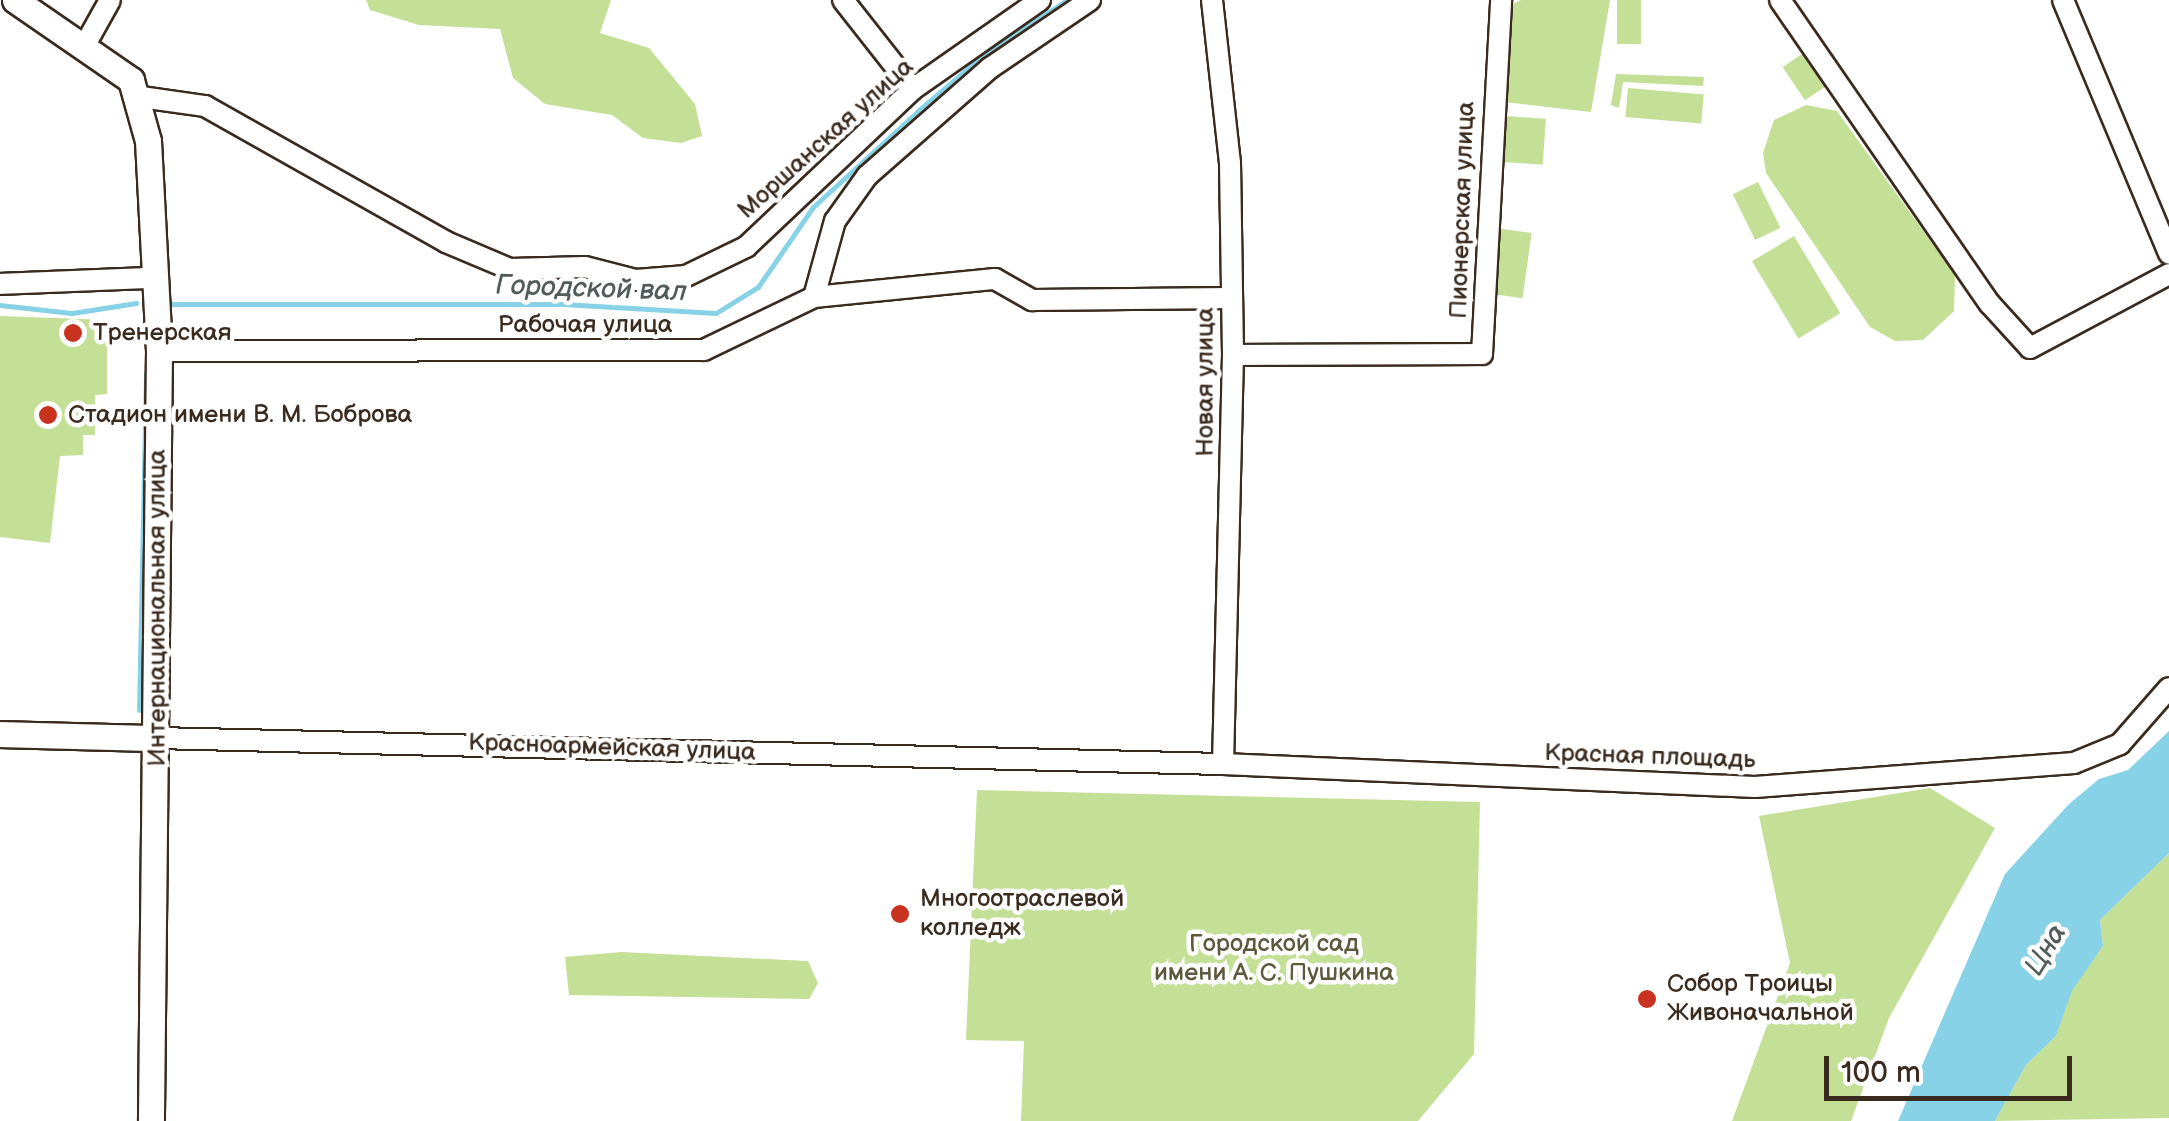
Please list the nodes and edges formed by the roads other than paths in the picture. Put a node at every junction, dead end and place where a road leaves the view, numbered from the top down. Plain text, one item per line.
1 (15, 0) edge
2 (110, 0) edge
3 (843, 0) edge
4 (1040, 0) edge
5 (1090, 0) edge
6 (1212, 0) edge
7 (1500, 0) edge
8 (1780, 0) edge
9 (2063, 0) edge
10 (85, 45) junction
11 (913, 90) junction
12 (141, 97) junction
13 (746, 246) joint
14 (2169, 254) edge
15 (2169, 274) edge
16 (150, 278) junction
17 (0, 284) edge
18 (814, 297) junction
19 (1231, 298) junction
20 (160, 351) junction
21 (1233, 354) junction
22 (2169, 688) edge
23 (0, 734) edge
24 (157, 738) junction
25 (1223, 764) junction
26 (152, 1121) edge

1 - 10 street
2 - 10 street
3 - 11 street
4 - 11 street, Моршанская улица
5 - 18 street
6 - 19 street, Новая улица
7 - 21 street, Пионерская улица
8 - 15 street
9 - 14 street
10 - 12 street
11 - 13 street, Моршанская улица
12 - 13 street, Рабочая улица
12 - 16 street, Интернациональная улица
16 - 17 street
16 - 20 street, Интернациональная улица
18 - 19 street, Рабочая улица
18 - 20 street, Рабочая улица
19 - 21 street, Новая улица
20 - 24 street, Интернациональная улица
21 - 25 street, Новая улица
22 - 25 street, Красная площадь
23 - 24 street, Красноармейская улица
24 - 25 street, Красноармейская улица
24 - 26 street, Интернациональная улица

